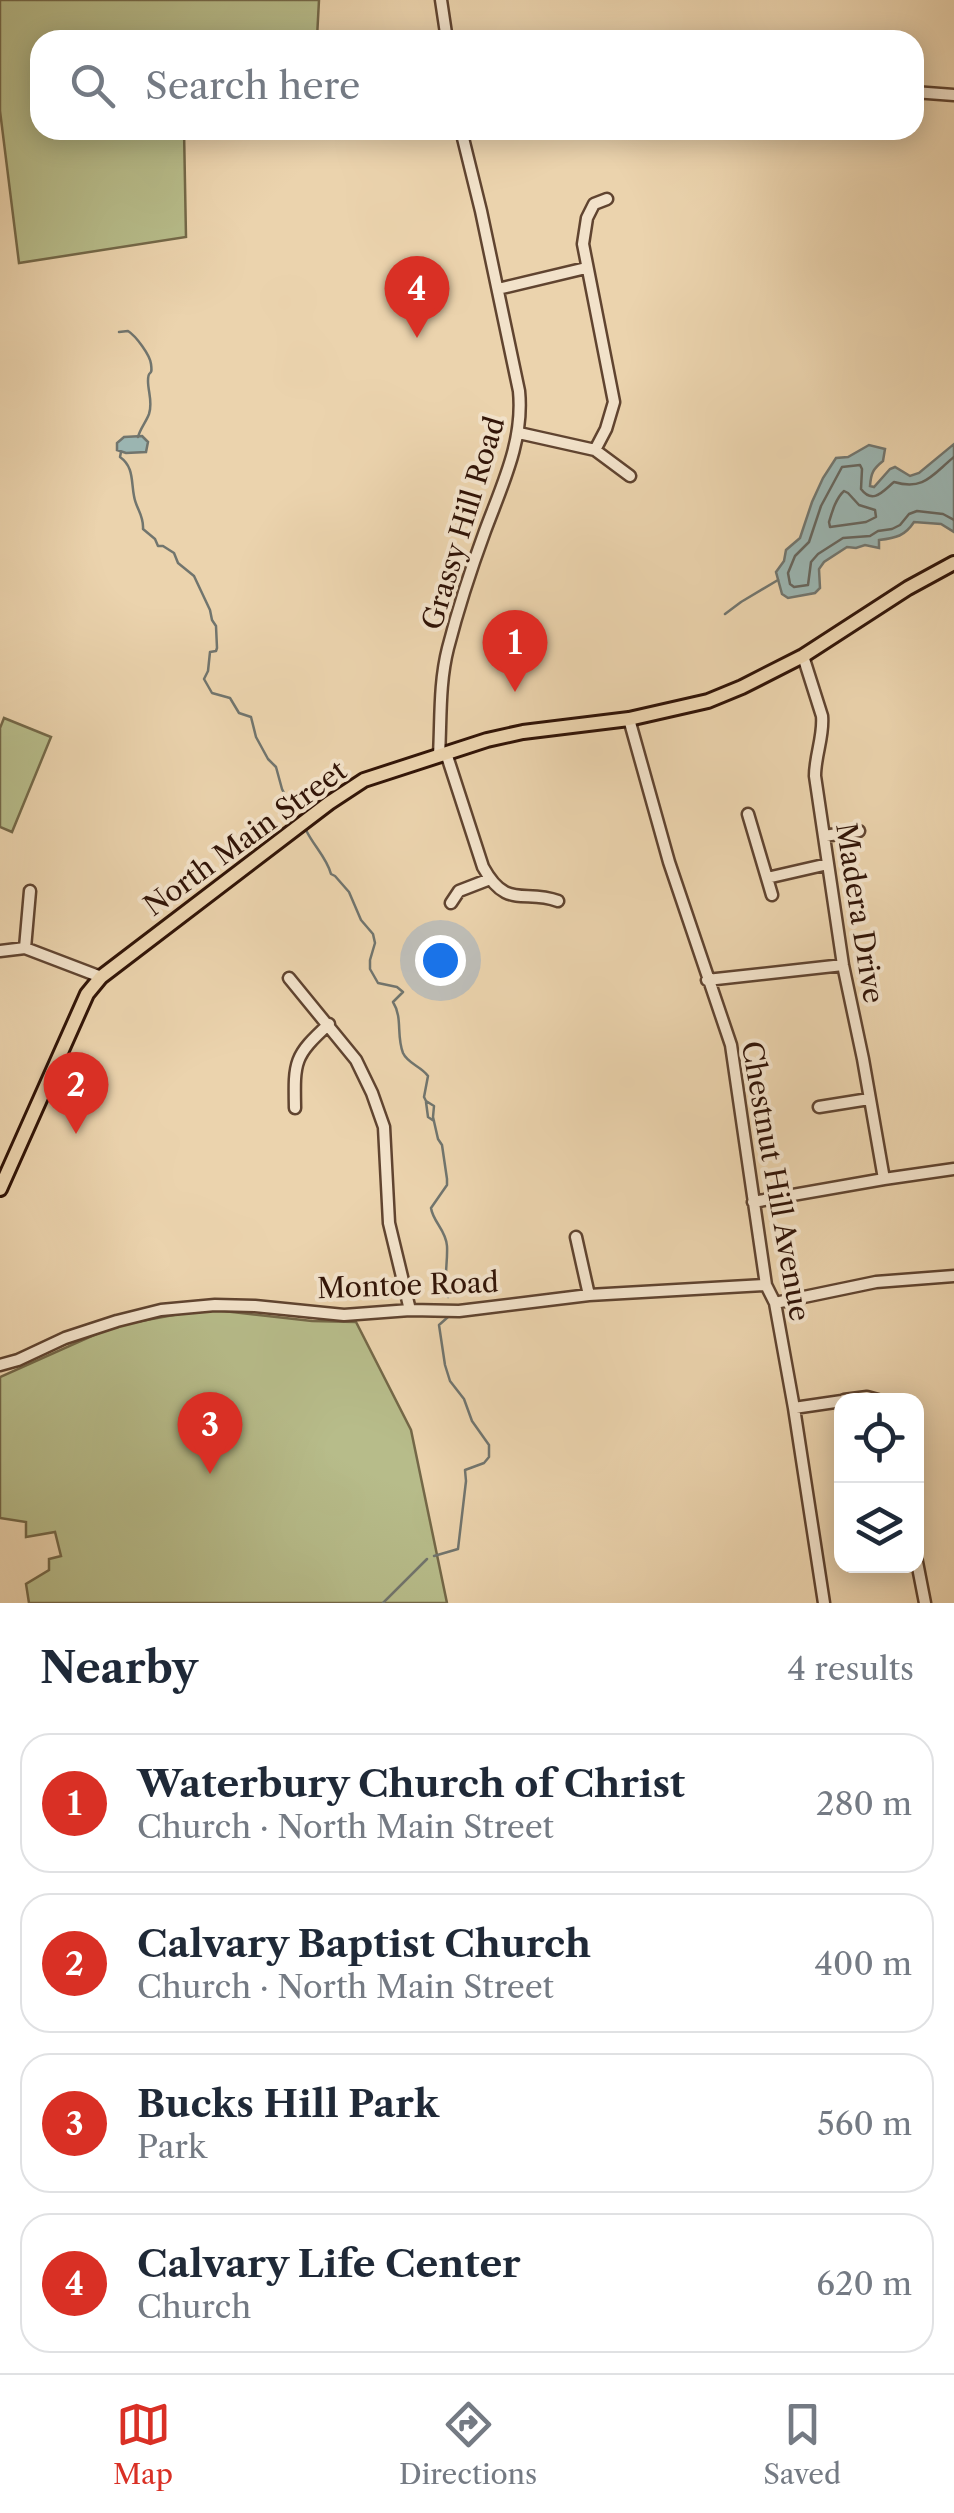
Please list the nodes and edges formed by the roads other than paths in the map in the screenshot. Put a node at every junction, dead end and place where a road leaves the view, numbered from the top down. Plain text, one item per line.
1 (441, 0) edge
2 (445, 30) edge
3 (924, 93) edge
4 (954, 95) edge
5 (463, 140) edge
6 (607, 199) dead end
7 (586, 268) junction
8 (498, 290) junction
9 (519, 432) junction
10 (595, 450) junction
11 (630, 476) dead end
12 (954, 563) edge
13 (803, 656) junction
14 (630, 719) junction
15 (443, 754) junction
16 (748, 814) dead end
17 (859, 831) dead end
18 (824, 836) junction
19 (828, 864) junction
20 (767, 878) junction
21 (490, 879) junction
22 (30, 891) dead end
23 (772, 894) dead end
24 (558, 901) dead end
25 (451, 903) dead end
26 (26, 948) junction
27 (0, 951) edge
28 (843, 964) junction
29 (101, 977) junction
30 (289, 978) dead end
31 (707, 980) junction
32 (329, 1024) junction
33 (869, 1099) junction
34 (819, 1107) dead end
35 (295, 1108) dead end
36 (954, 1169) edge
37 (884, 1179) junction
38 (0, 1189) edge
39 (753, 1202) junction
40 (576, 1237) dead end
41 (954, 1276) edge
42 (766, 1285) junction
43 (589, 1295) junction
44 (776, 1303) junction
45 (410, 1310) junction
46 (0, 1365) edge
47 (834, 1402) edge
48 (794, 1408) junction
49 (919, 1573) edge
50 (824, 1603) edge
51 (925, 1603) edge

1 - 2 street
3 - 4 street
5 - 8 street, Grassy Hill Road
6 - 7 street
7 - 8 street
7 - 10 street
8 - 9 street, Grassy Hill Road
9 - 10 street
9 - 15 street, Grassy Hill Road
10 - 11 street
12 - 13 main road, North Main Street
13 - 14 main road, North Main Street
13 - 18 street, Madera Drive
14 - 15 main road, North Main Street
14 - 31 street, Chestnut Hill Avenue
15 - 21 street
15 - 29 main road, North Main Street
16 - 20 street
17 - 18 street
18 - 19 street, Madera Drive
19 - 20 street
19 - 28 street, Madera Drive
20 - 23 street
21 - 24 street
21 - 25 street
22 - 26 street
26 - 27 street
26 - 29 street
28 - 31 street
28 - 33 street, Madera Drive
29 - 38 main road, North Main Street
30 - 32 street
31 - 39 street, Chestnut Hill Avenue
32 - 35 street
32 - 45 street
33 - 34 street
33 - 37 street, Madera Drive
36 - 37 street
37 - 39 street
39 - 42 street, Chestnut Hill Avenue
40 - 43 street
41 - 44 street
42 - 43 street, Montoe Road
42 - 44 street, Chestnut Hill Avenue
43 - 45 street, Montoe Road
44 - 48 street, Chestnut Hill Avenue
45 - 46 street, Montoe Road
47 - 48 street
48 - 50 street, Chestnut Hill Avenue
49 - 51 street

